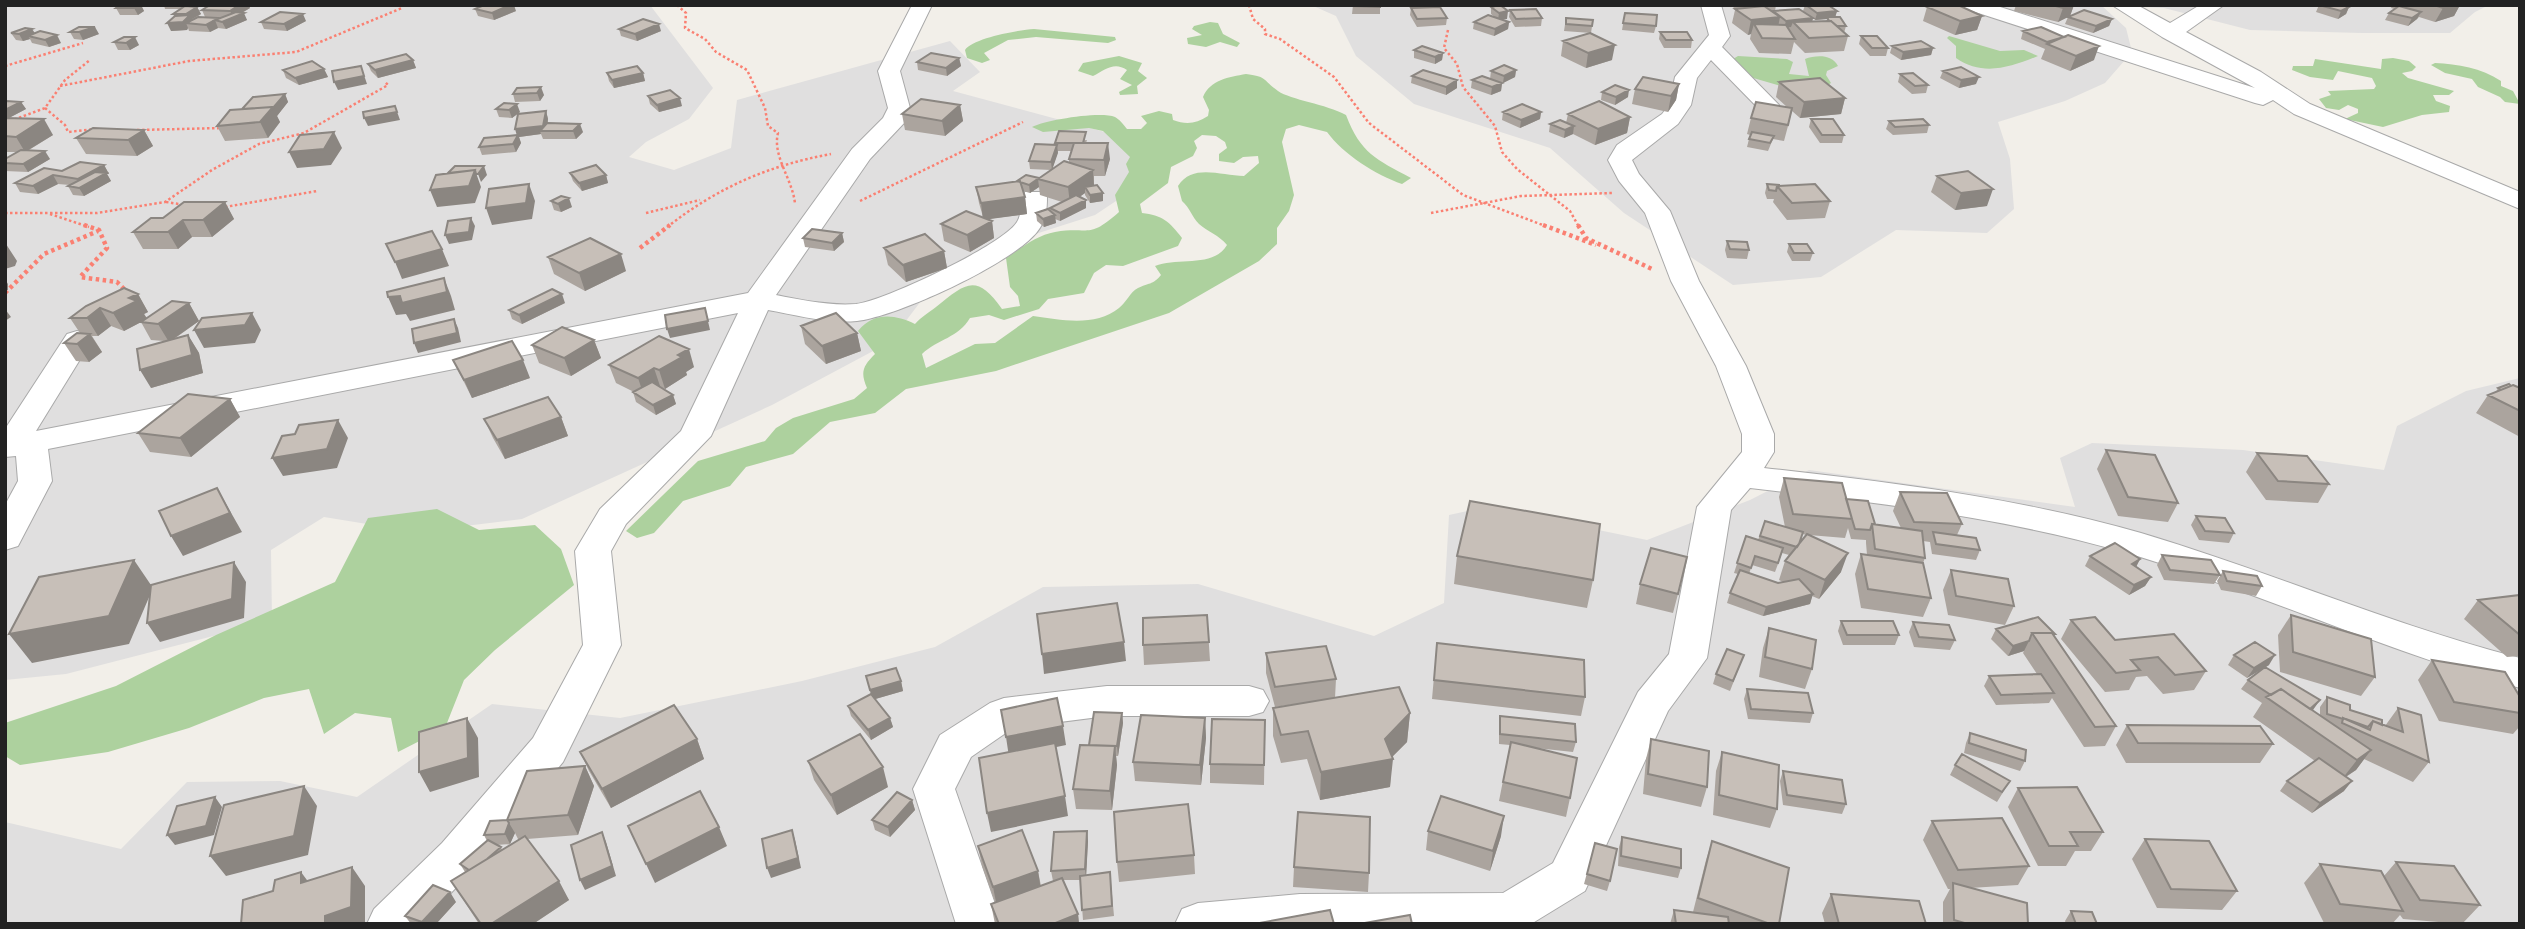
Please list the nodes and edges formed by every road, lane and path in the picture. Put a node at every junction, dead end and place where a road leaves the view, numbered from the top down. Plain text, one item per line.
1 (677, 5) edge
2 (922, 5) edge
3 (1249, 5) edge
4 (1711, 5) edge
5 (1973, 5) edge
6 (2122, 5) edge
7 (2214, 5) edge
8 (402, 8) dead end
9 (1448, 30) dead end
10 (2169, 33) junction
11 (83, 43) dead end
12 (1712, 48) junction
13 (90, 61) dead end
14 (5, 66) edge
15 (385, 82) dead end
16 (60, 86) junction
17 (1768, 105) edge
18 (45, 108) junction
19 (2302, 109) junction
20 (1023, 122) dead end
21 (5, 123) edge
22 (231, 128) edge
23 (106, 130) edge
24 (131, 130) edge
25 (863, 152) junction
26 (783, 163) junction
27 (317, 191) dead end
28 (1546, 192) junction
29 (1034, 197) dead end
30 (1647, 197) junction
31 (703, 199) junction
32 (1476, 201) junction
33 (2520, 201) edge
34 (165, 202) junction
35 (854, 204) dead end
36 (189, 206) edge
37 (212, 207) edge
38 (46, 213) junction
39 (646, 213) dead end
40 (1431, 213) dead end
41 (5, 214) edge
42 (99, 230) junction
43 (800, 243) junction
44 (1596, 245) junction
45 (640, 248) dead end
46 (1685, 281) junction
47 (5, 293) edge
48 (135, 300) edge
49 (758, 300) junction
50 (77, 340) edge
51 (15, 446) edge
52 (1742, 476) junction
53 (5, 538) edge
54 (2520, 673) edge
55 (1249, 701) dead end
56 (390, 924) edge
57 (979, 924) edge
58 (1198, 924) edge

1 - 26 path
2 - 25 street
3 - 32 path
4 - 12 street
5 - 19 street
6 - 10 street
7 - 10 street
8 - 16 path
9 - 28 path
10 - 19 street
11 - 14 path
12 - 17 street
12 - 30 street
13 - 16 path
15 - 34 path
16 - 18 path
18 - 21 path
18 - 23 path
19 - 33 street
20 - 35 path
22 - 24 path
25 - 26 path
25 - 43 street
26 - 31 path
26 - 43 path
27 - 37 path
28 - 30 path
28 - 32 path
28 - 44 path
29 - 49 street
30 - 46 street
31 - 39 path
31 - 45 path
32 - 40 path
32 - 44 path
34 - 36 path
34 - 38 path
38 - 41 path
38 - 42 path
42 - 47 path
42 - 48 path
43 - 49 street
44 - 46 path
46 - 52 street
49 - 51 street
49 - 56 street
50 - 51 street
51 - 53 street
52 - 54 street
52 - 58 street
55 - 57 street

